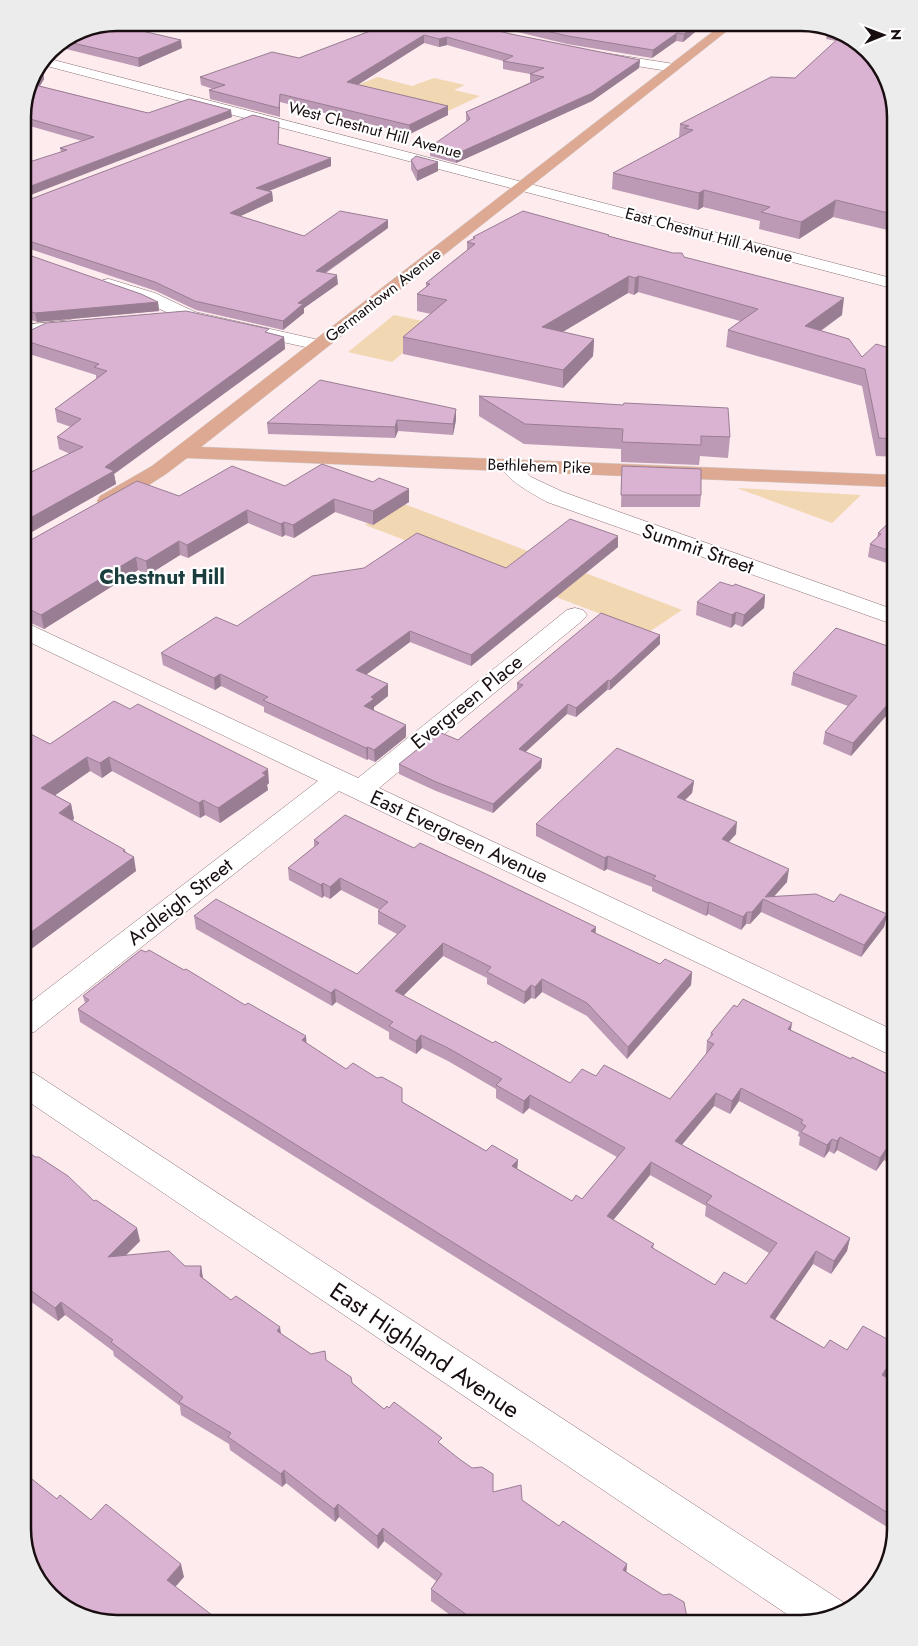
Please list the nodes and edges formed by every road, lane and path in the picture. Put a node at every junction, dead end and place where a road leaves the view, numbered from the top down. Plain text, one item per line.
1 (721, 31) edge
2 (594, 55) edge
3 (50, 63) edge
4 (674, 68) junction
5 (252, 116) junction
6 (229, 125) edge
7 (522, 186) junction
8 (95, 279) edge
9 (887, 282) edge
10 (189, 316) junction
11 (152, 317) edge
12 (88, 323) edge
13 (31, 329) edge
14 (319, 345) junction
15 (182, 452) junction
16 (509, 465) junction
17 (887, 481) edge
18 (89, 511) edge
19 (575, 615) dead end
20 (887, 615) edge
21 (31, 634) edge
22 (348, 784) junction
23 (31, 1018) edge
24 (887, 1040) edge
25 (31, 1088) edge
26 (821, 1612) edge

1 - 4 main road, Germantown Avenue
2 - 4 street
3 - 5 street, West Chestnut Hill Avenue
4 - 7 main road, Germantown Avenue
5 - 6 street
5 - 7 street, West Chestnut Hill Avenue
7 - 9 street, East Chestnut Hill Avenue
7 - 14 main road, Germantown Avenue
8 - 10 street
10 - 11 street
10 - 14 street
12 - 13 street
14 - 15 main road, Germantown Avenue
15 - 16 main road, Bethlehem Pike
15 - 18 main road, Germantown Avenue
16 - 17 main road, Bethlehem Pike
16 - 20 street, Summit Street
19 - 22 street, Evergreen Place
21 - 22 street, East Evergreen Avenue
22 - 23 street, Ardleigh Street
22 - 24 street, East Evergreen Avenue
25 - 26 street, East Highland Avenue

